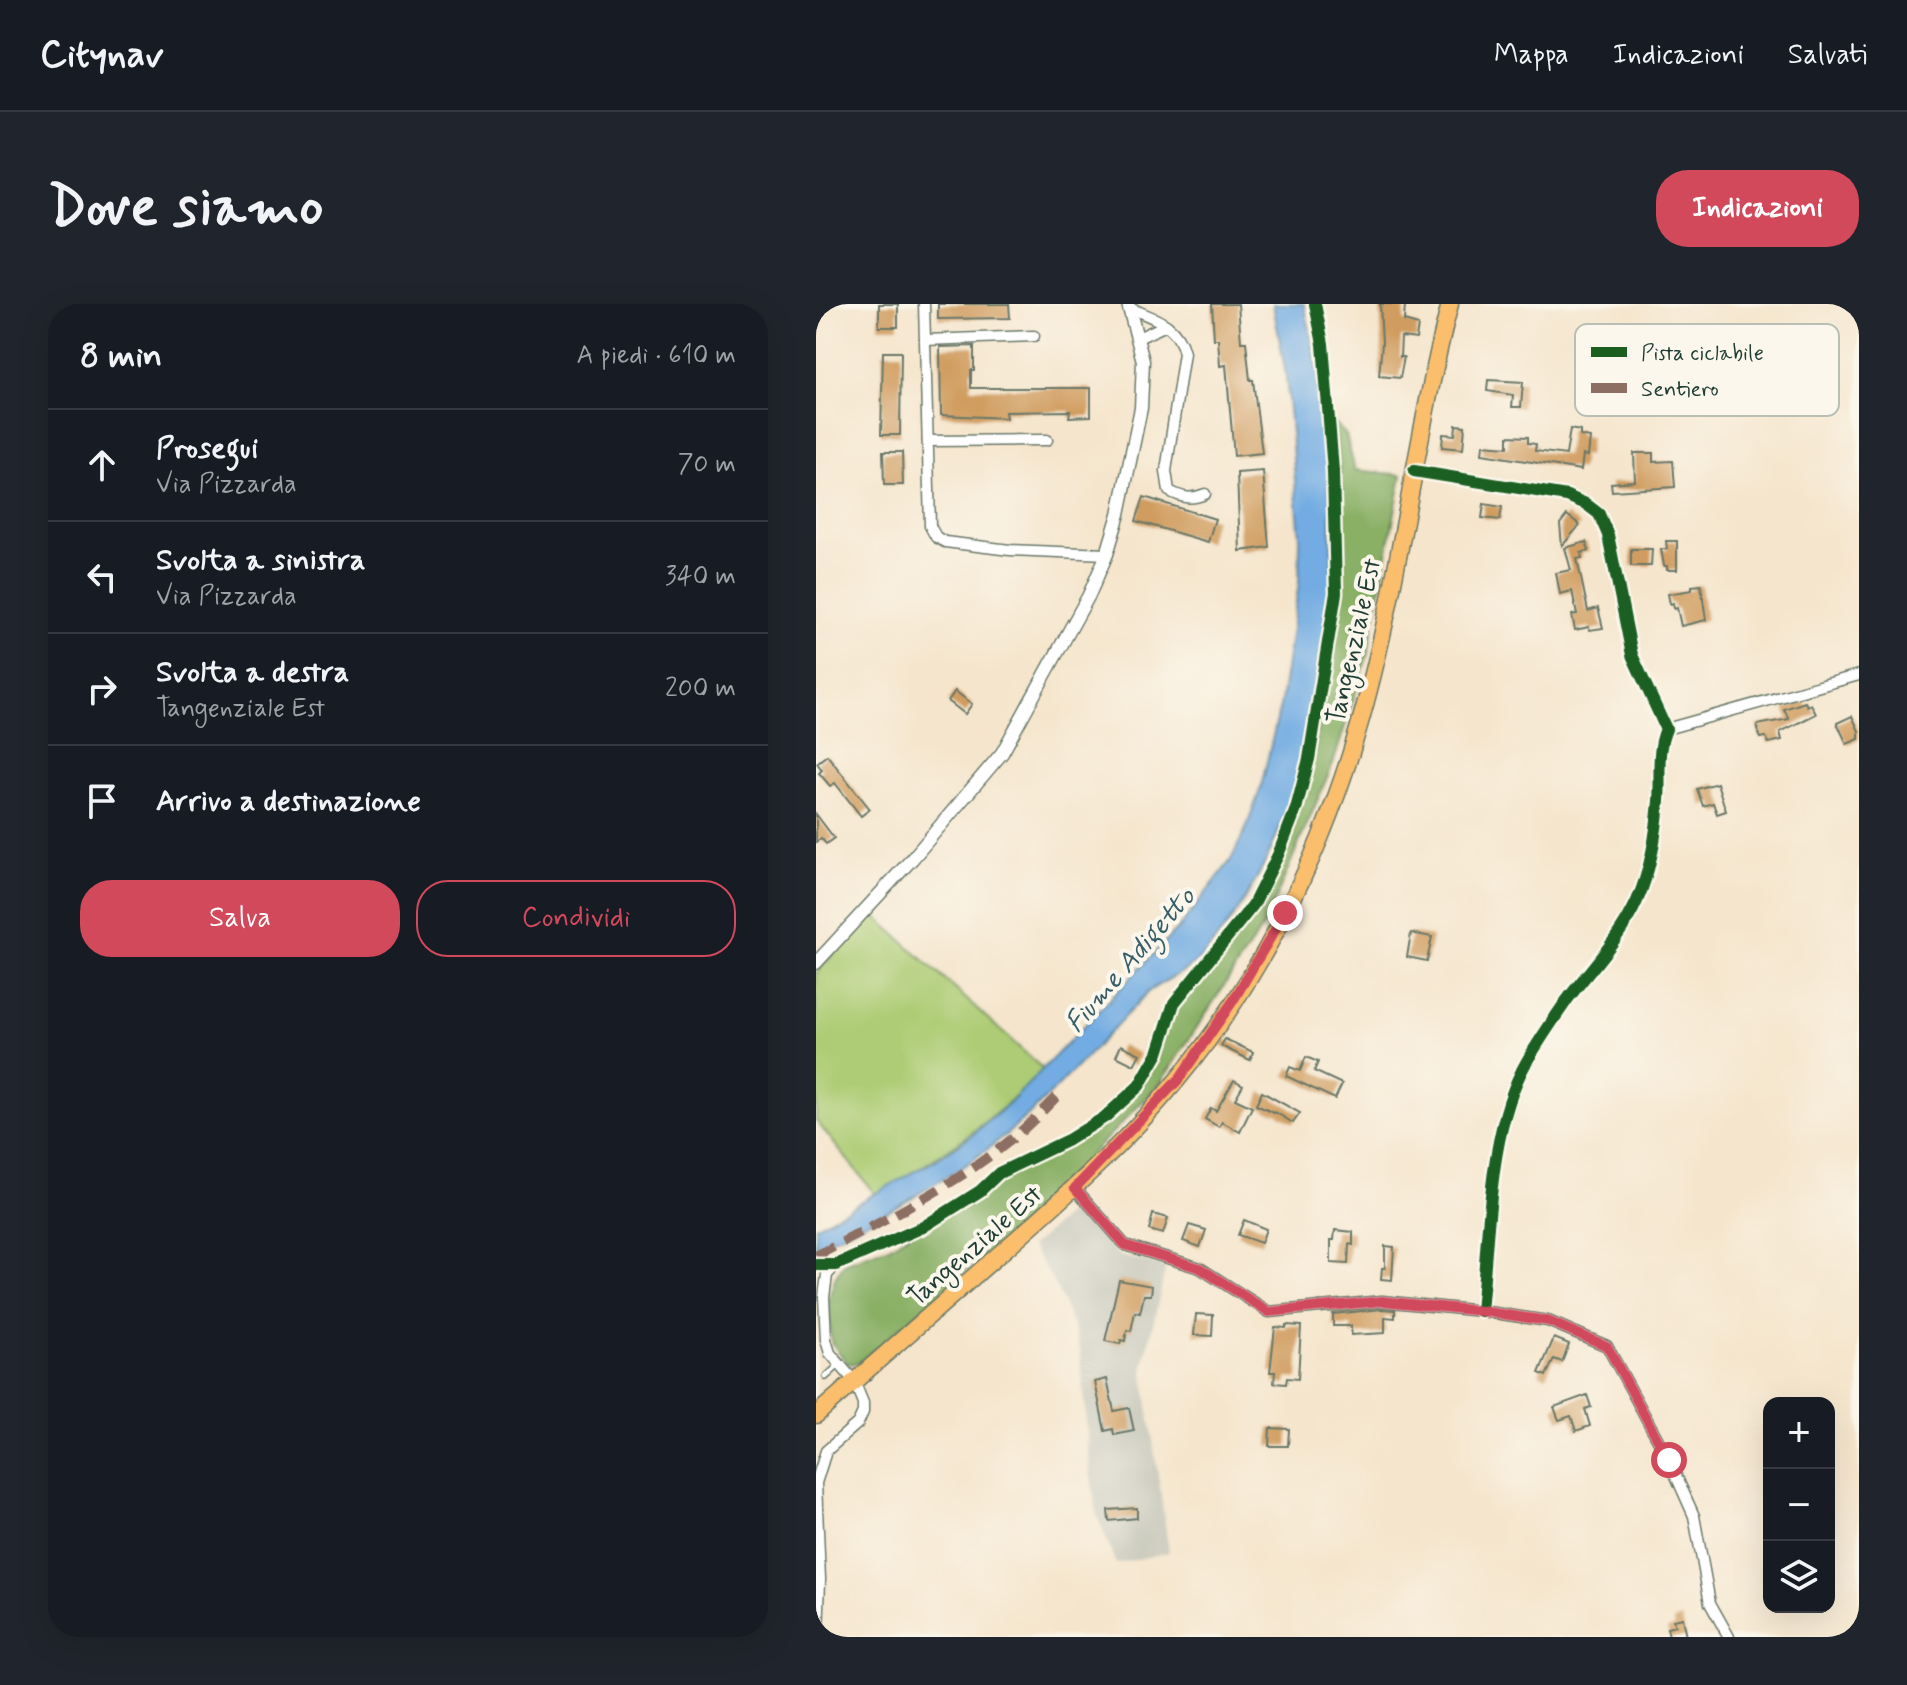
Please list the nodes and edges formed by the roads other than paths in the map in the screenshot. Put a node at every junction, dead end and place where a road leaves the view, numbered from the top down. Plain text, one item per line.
1 (924, 304) edge
2 (1315, 304) edge
3 (1450, 304) edge
4 (1129, 306) edge
5 (1166, 325) junction
6 (1034, 336) dead end
7 (1138, 338) junction
8 (925, 340) junction
9 (1047, 440) dead end
10 (928, 441) junction
11 (1414, 471) junction
12 (1205, 494) dead end
13 (1107, 554) junction
14 (1859, 675) edge
15 (1666, 729) junction
16 (816, 963) edge
17 (1075, 1188) junction
18 (1481, 1311) junction
19 (839, 1365) junction
20 (826, 1377) dead end
21 (854, 1381) junction
22 (816, 1415) edge
23 (818, 1637) edge
24 (1729, 1637) edge

1 - 8 street
2 - 19 street
3 - 11 main road, Tangenziale Est
4 - 5 street
4 - 7 street
5 - 7 street
5 - 12 street
6 - 8 street
7 - 13 street
8 - 10 street
9 - 10 street
10 - 13 street
11 - 15 street
11 - 17 main road, Tangenziale Est
13 - 16 street
14 - 15 street
15 - 18 street
17 - 18 street
17 - 21 main road, Tangenziale Est
18 - 24 street
19 - 20 lane
19 - 21 street
21 - 22 main road, Tangenziale Est
21 - 23 street

